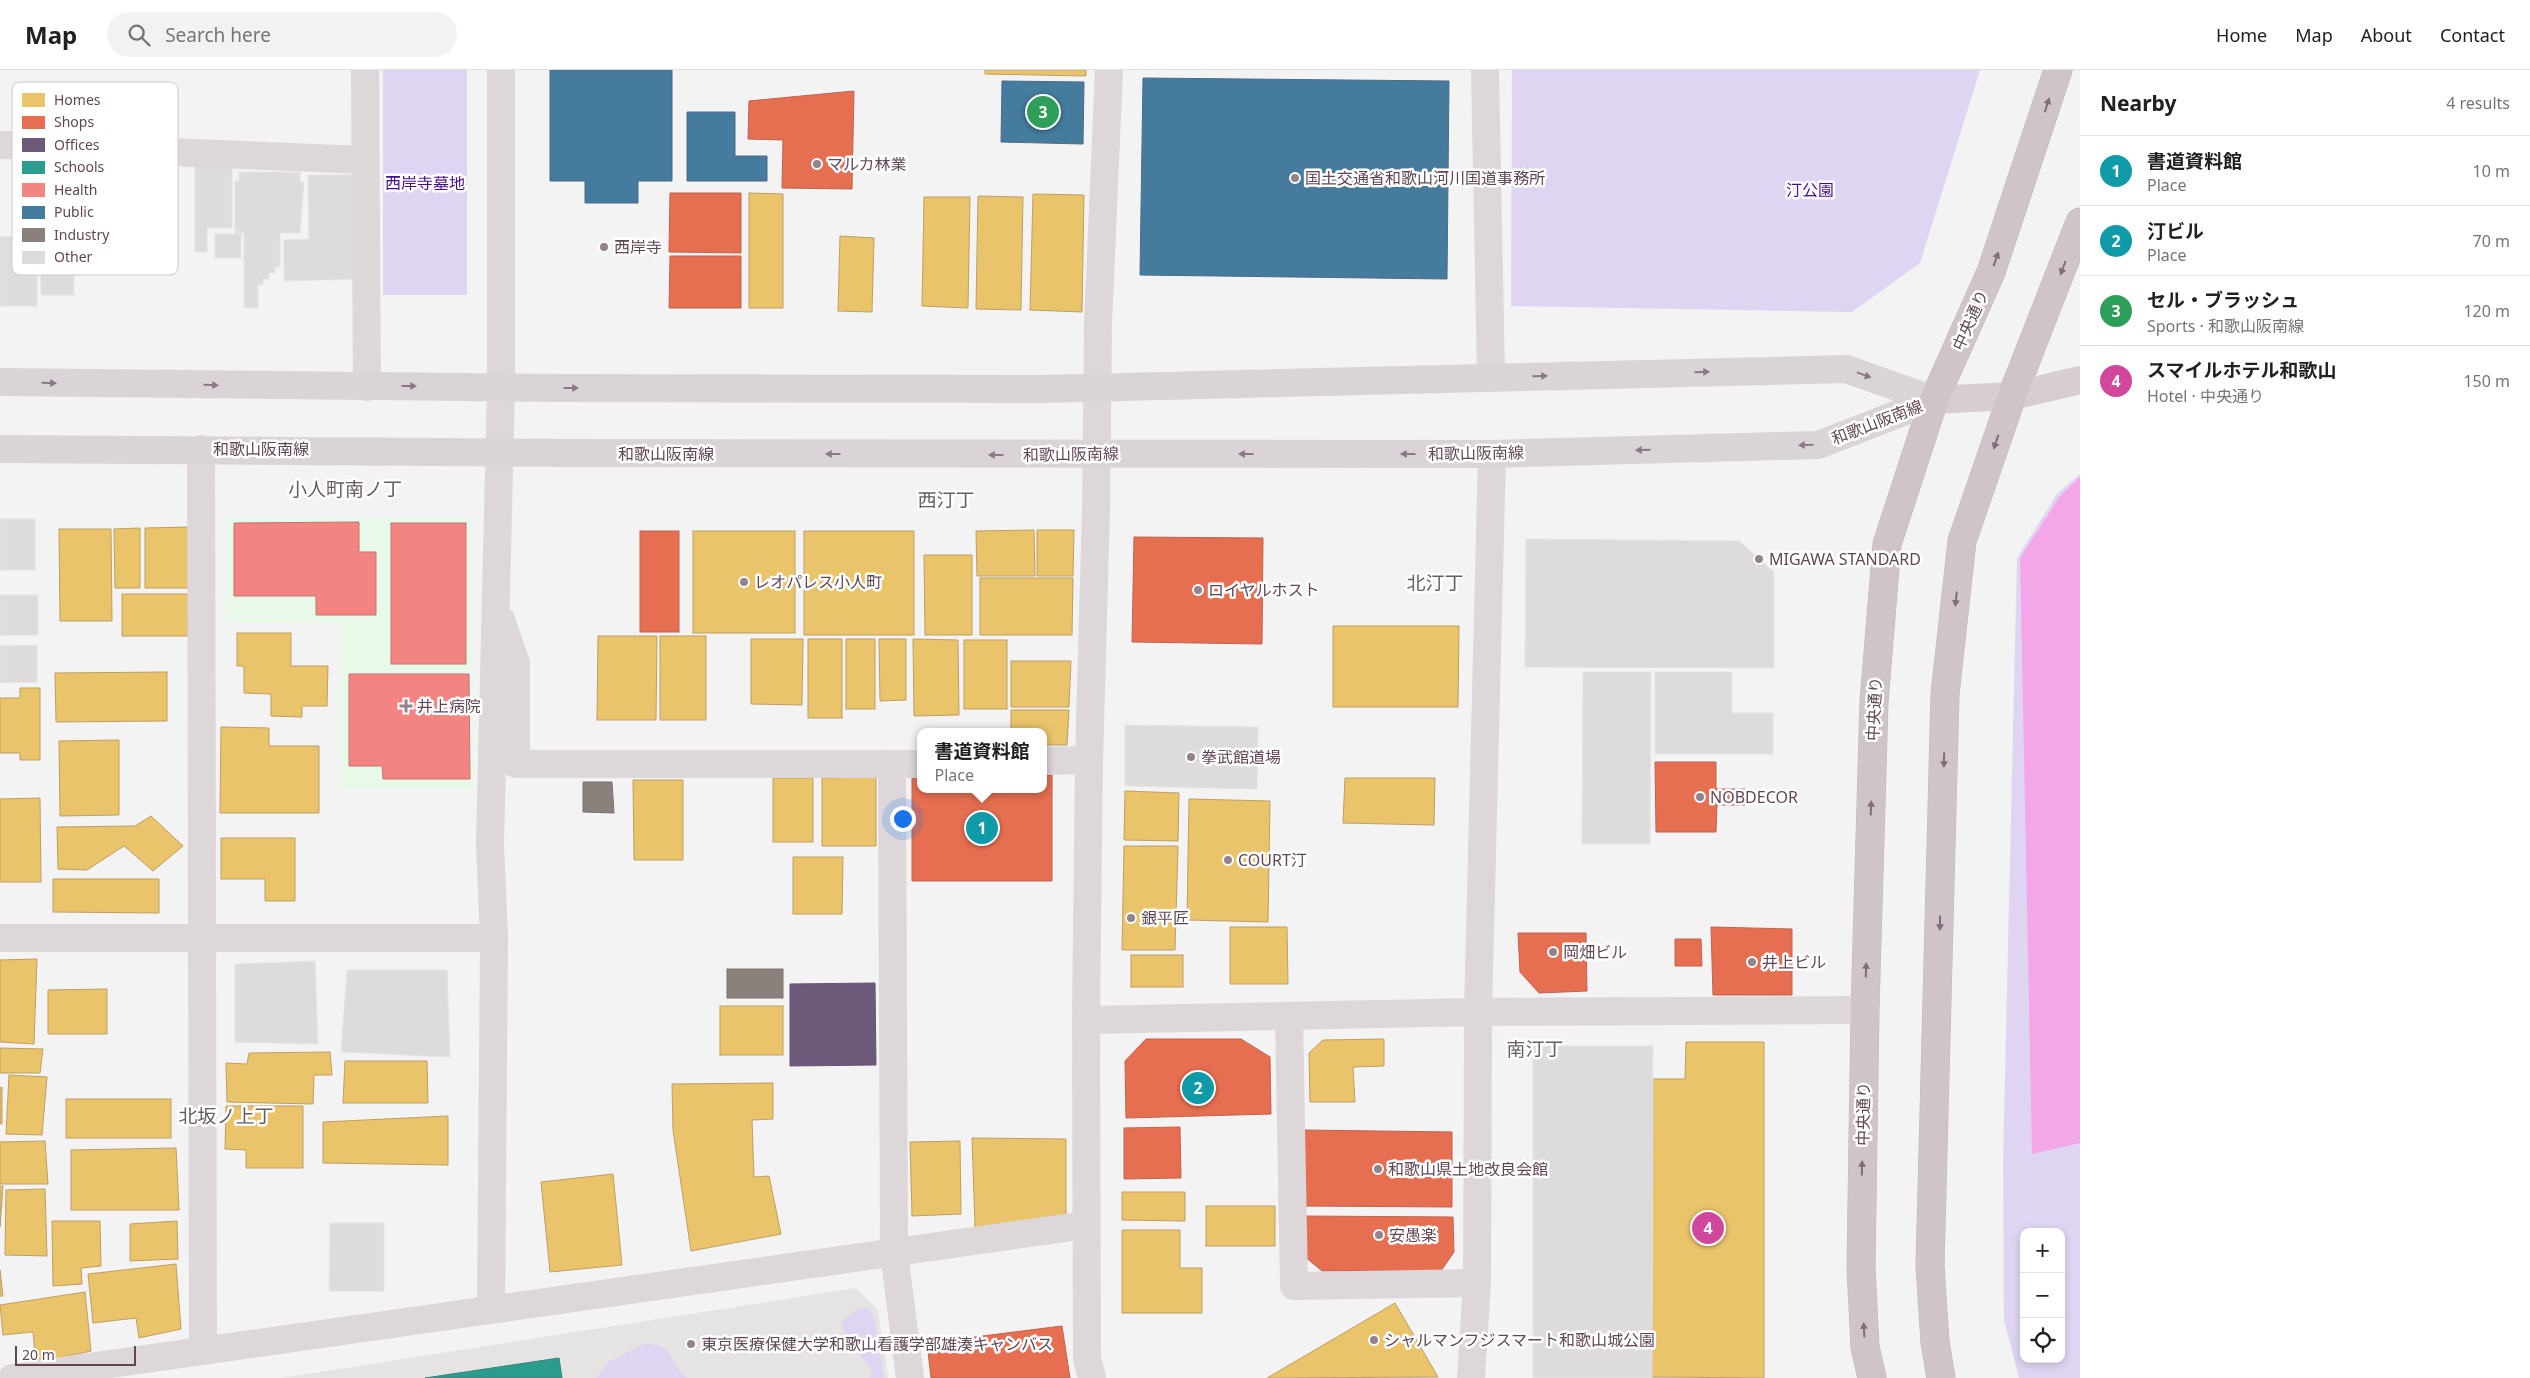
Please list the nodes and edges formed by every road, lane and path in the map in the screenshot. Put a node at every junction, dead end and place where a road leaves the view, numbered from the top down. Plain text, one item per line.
1 (365, 70) edge
2 (501, 70) edge
3 (1109, 70) edge
4 (1485, 70) edge
5 (2058, 70) edge
6 (178, 152) edge
7 (364, 160) junction
8 (2080, 222) edge
9 (1491, 377) junction
10 (2080, 380) edge
11 (0, 382) edge
12 (368, 387) junction
13 (501, 387) junction
14 (1097, 388) junction
15 (2012, 396) junction
16 (1934, 400) junction
17 (0, 449) edge
18 (201, 449) junction
19 (500, 452) junction
20 (1097, 454) junction
21 (1492, 454) junction
22 (495, 604) junction
23 (1089, 760) junction
24 (1047, 761) edge
25 (892, 764) junction
26 (917, 764) edge
27 (0, 938) edge
28 (202, 938) junction
29 (494, 938) junction
30 (1865, 1010) junction
31 (1478, 1012) junction
32 (1289, 1017) junction
33 (1086, 1020) junction
34 (1086, 1224) junction
35 (894, 1253) junction
36 (1477, 1283) junction
37 (491, 1309) junction
38 (203, 1350) junction
39 (12, 1378) edge
40 (910, 1378) edge
41 (1092, 1378) edge
42 (1471, 1378) edge
43 (1872, 1378) edge
44 (1941, 1378) edge

1 - 7 street
2 - 13 street
3 - 14 street
4 - 9 street
16 -> 5 highway, 中央通り
6 - 7 street
7 - 12 street
8 -> 15 highway
9 - 14 main road, 和歌山阪南線
9 -> 16 main road, 和歌山阪南線
10 - 15 main road
11 -> 12 main road, 和歌山阪南線
12 -> 13 main road, 和歌山阪南線
13 -> 14 main road, 和歌山阪南線
13 - 19 street
14 - 20 street
15 - 16 main road
15 -> 44 highway
16 -> 21 main road, 和歌山阪南線
30 -> 16 highway, 中央通り
17 - 18 main road, 和歌山阪南線
18 - 19 main road, 和歌山阪南線
18 - 28 street
20 -> 19 main road, 和歌山阪南線
19 - 22 street
21 -> 20 main road, 和歌山阪南線
20 - 23 street
21 - 31 street
22 - 25 street
22 - 29 street
23 - 24 street
23 - 33 street
25 - 26 street
25 - 35 street
27 - 28 street
28 - 29 street
28 - 38 street
29 - 37 street
30 - 31 street
43 -> 30 highway, 中央通り
31 - 32 street
31 - 36 street
32 - 33 street
32 - 36 street
33 - 34 street
34 - 35 street
34 - 41 street
35 - 37 street
35 - 40 street
36 - 42 street
37 - 38 street
38 - 39 street

